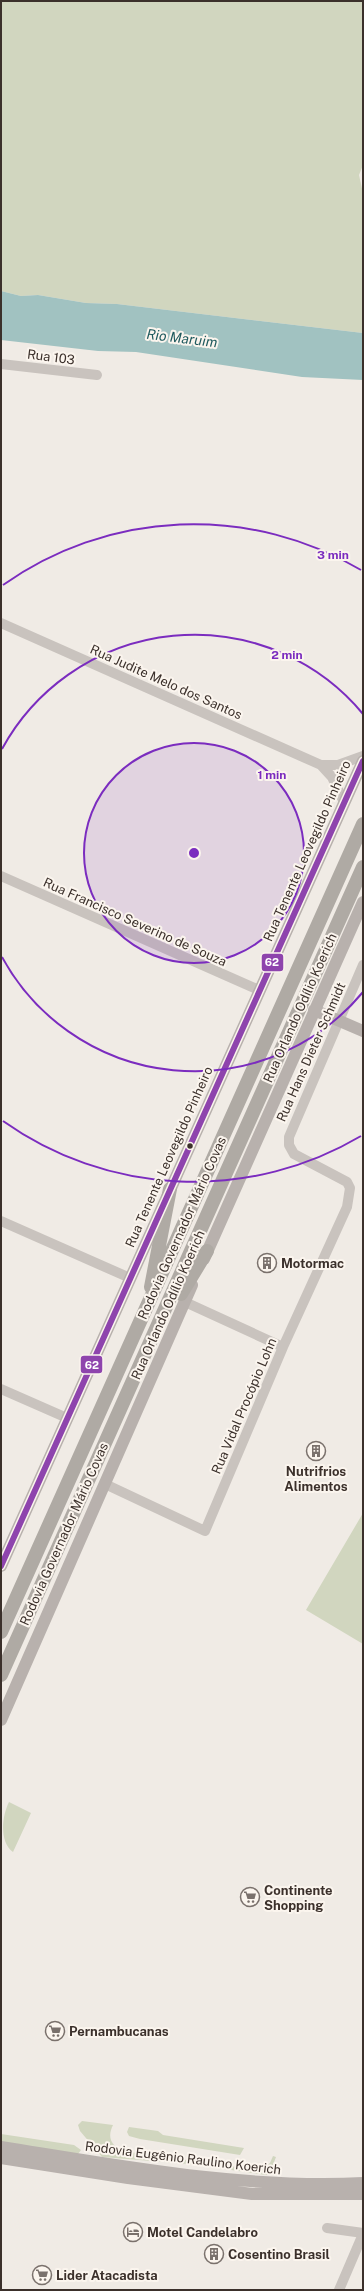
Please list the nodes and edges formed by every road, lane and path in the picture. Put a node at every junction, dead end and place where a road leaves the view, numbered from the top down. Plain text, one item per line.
1 (1, 364) edge
2 (97, 375) dead end
3 (1, 623) edge
4 (363, 756) edge
5 (363, 761) edge
6 (321, 765) junction
7 (344, 802) junction
8 (363, 824) edge
9 (363, 867) edge
10 (1, 876) edge
11 (363, 902) edge
12 (363, 965) edge
13 (259, 990) junction
14 (314, 1010) junction
15 (338, 1020) junction
16 (363, 1031) edge
17 (350, 1188) joint
18 (170, 1189) junction
19 (1, 1221) edge
20 (207, 1251) junction
21 (130, 1278) junction
22 (185, 1302) junction
23 (148, 1305) junction
24 (149, 1347) junction
25 (283, 1347) junction
26 (1, 1389) edge
27 (67, 1418) junction
28 (104, 1484) junction
29 (1, 1566) edge
30 (1, 1632) edge
31 (1, 1675) edge
32 (1, 1720) edge
33 (1, 2147) edge
34 (1, 2158) edge
35 (363, 2183) edge
36 (363, 2194) edge
37 (327, 2228) dead end
38 (363, 2233) edge
39 (339, 2290) edge

1 - 2 street, Rua 103
3 - 6 street, Rua Judite Melo dos Santos
4 - 6 street, Rua Judite Melo dos Santos
5 - 7 main road, Rua Tenente Leovegildo Pinheiro
6 - 7 street, Rua Judite Melo dos Santos
7 - 13 main road, Rua Tenente Leovegildo Pinheiro
8 - 23 highway, Rodovia Governador Mário Covas
9 - 24 highway, Rodovia Governador Mário Covas
10 - 13 street, Rua Francisco Severino de Souza
11 - 14 main road, Rua Orlando Odílio Koerich
12 - 15 street, Rua Hans Dieter Schmidt
13 - 18 main road, Rua Tenente Leovegildo Pinheiro
14 - 15 main road
14 - 20 main road, Rua Orlando Odílio Koerich
15 - 16 main road
15 - 17 street, Rua Hans Dieter Schmidt
17 - 25 street, Rua Vidal Procópio Lohn
18 - 21 main road, Rua Tenente Leovegildo Pinheiro
18 - 23 highway
19 - 21 street
20 - 22 main road, Rua Orlando Odílio Koerich
20 - 24 highway
21 - 27 main road, Rua Tenente Leovegildo Pinheiro
22 - 25 street
22 - 28 main road, Rua Orlando Odílio Koerich
23 - 30 highway, Rodovia Governador Mário Covas
24 - 31 highway, Rodovia Governador Mário Covas
25 - 28 street, Rua Vidal Procópio Lohn
26 - 27 street
27 - 29 main road, Rua Tenente Leovegildo Pinheiro
28 - 32 main road, Rua Orlando Odílio Koerich
33 - 35 main road, Rodovia Eugênio Raulino Koerich
34 - 36 main road, Rodovia Eugênio Raulino Koerich
37 - 38 street
38 - 39 street

